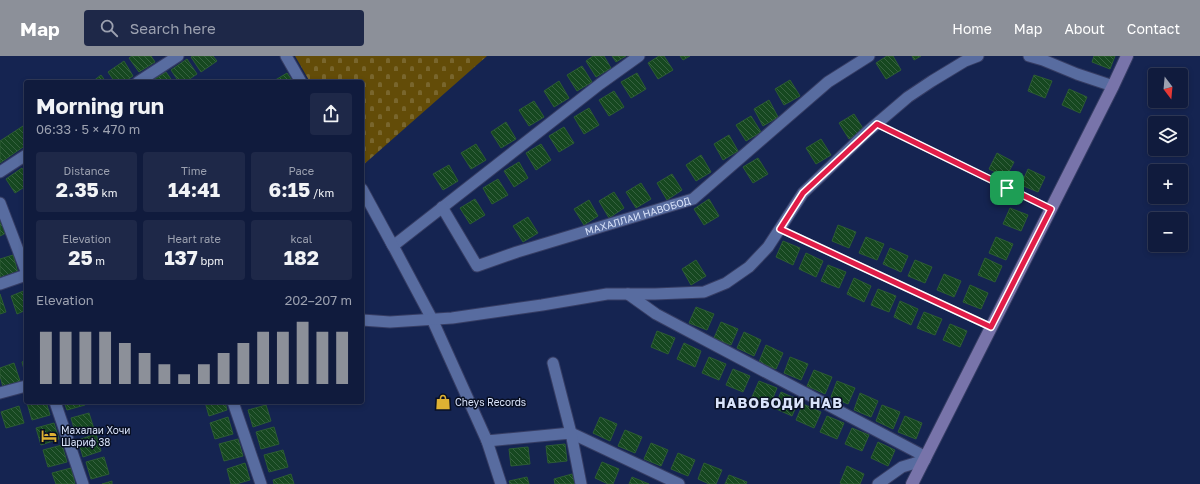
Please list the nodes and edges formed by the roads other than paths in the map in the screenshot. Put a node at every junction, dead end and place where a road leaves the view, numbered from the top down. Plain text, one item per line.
1 (178, 56) edge
2 (286, 56) edge
3 (640, 56) edge
4 (869, 56) edge
5 (978, 56) edge
6 (1029, 56) edge
7 (1127, 56) edge
8 (141, 80) edge
9 (300, 80) edge
10 (1114, 86) junction
11 (877, 124) junction
12 (24, 156) edge
13 (0, 172) edge
14 (364, 193) edge
15 (0, 203) edge
16 (442, 208) junction
17 (1051, 209) junction
18 (780, 229) junction
19 (392, 244) junction
20 (24, 266) edge
21 (24, 277) edge
22 (0, 284) edge
23 (628, 294) junction
24 (432, 319) junction
25 (364, 320) edge
26 (991, 327) junction
27 (553, 363) dead end
28 (24, 387) edge
29 (0, 394) edge
30 (56, 404) edge
31 (234, 404) edge
32 (571, 434) junction
33 (487, 441) junction
34 (925, 458) junction
35 (83, 484) edge
36 (262, 484) edge
37 (501, 484) edge
38 (581, 484) edge
39 (679, 484) edge
40 (878, 484) edge
41 (912, 484) edge

1 - 8 street
2 - 9 street
3 - 16 street
4 - 16 street, МАХАЛЛАИ НАВОБОД
5 - 11 street
6 - 10 street
7 - 10 street
10 - 17 street
11 - 17 lane
11 - 18 street
12 - 13 street
14 - 19 street
15 - 20 street
16 - 19 street
17 - 26 street
18 - 23 street
18 - 26 lane
19 - 24 street
21 - 22 street
23 - 24 street
23 - 34 street
24 - 25 street
24 - 33 street
26 - 34 street
27 - 32 street
28 - 29 street
30 - 35 street
31 - 36 street
32 - 33 street
32 - 38 street
32 - 39 street
33 - 37 street
34 - 40 street
34 - 41 street

